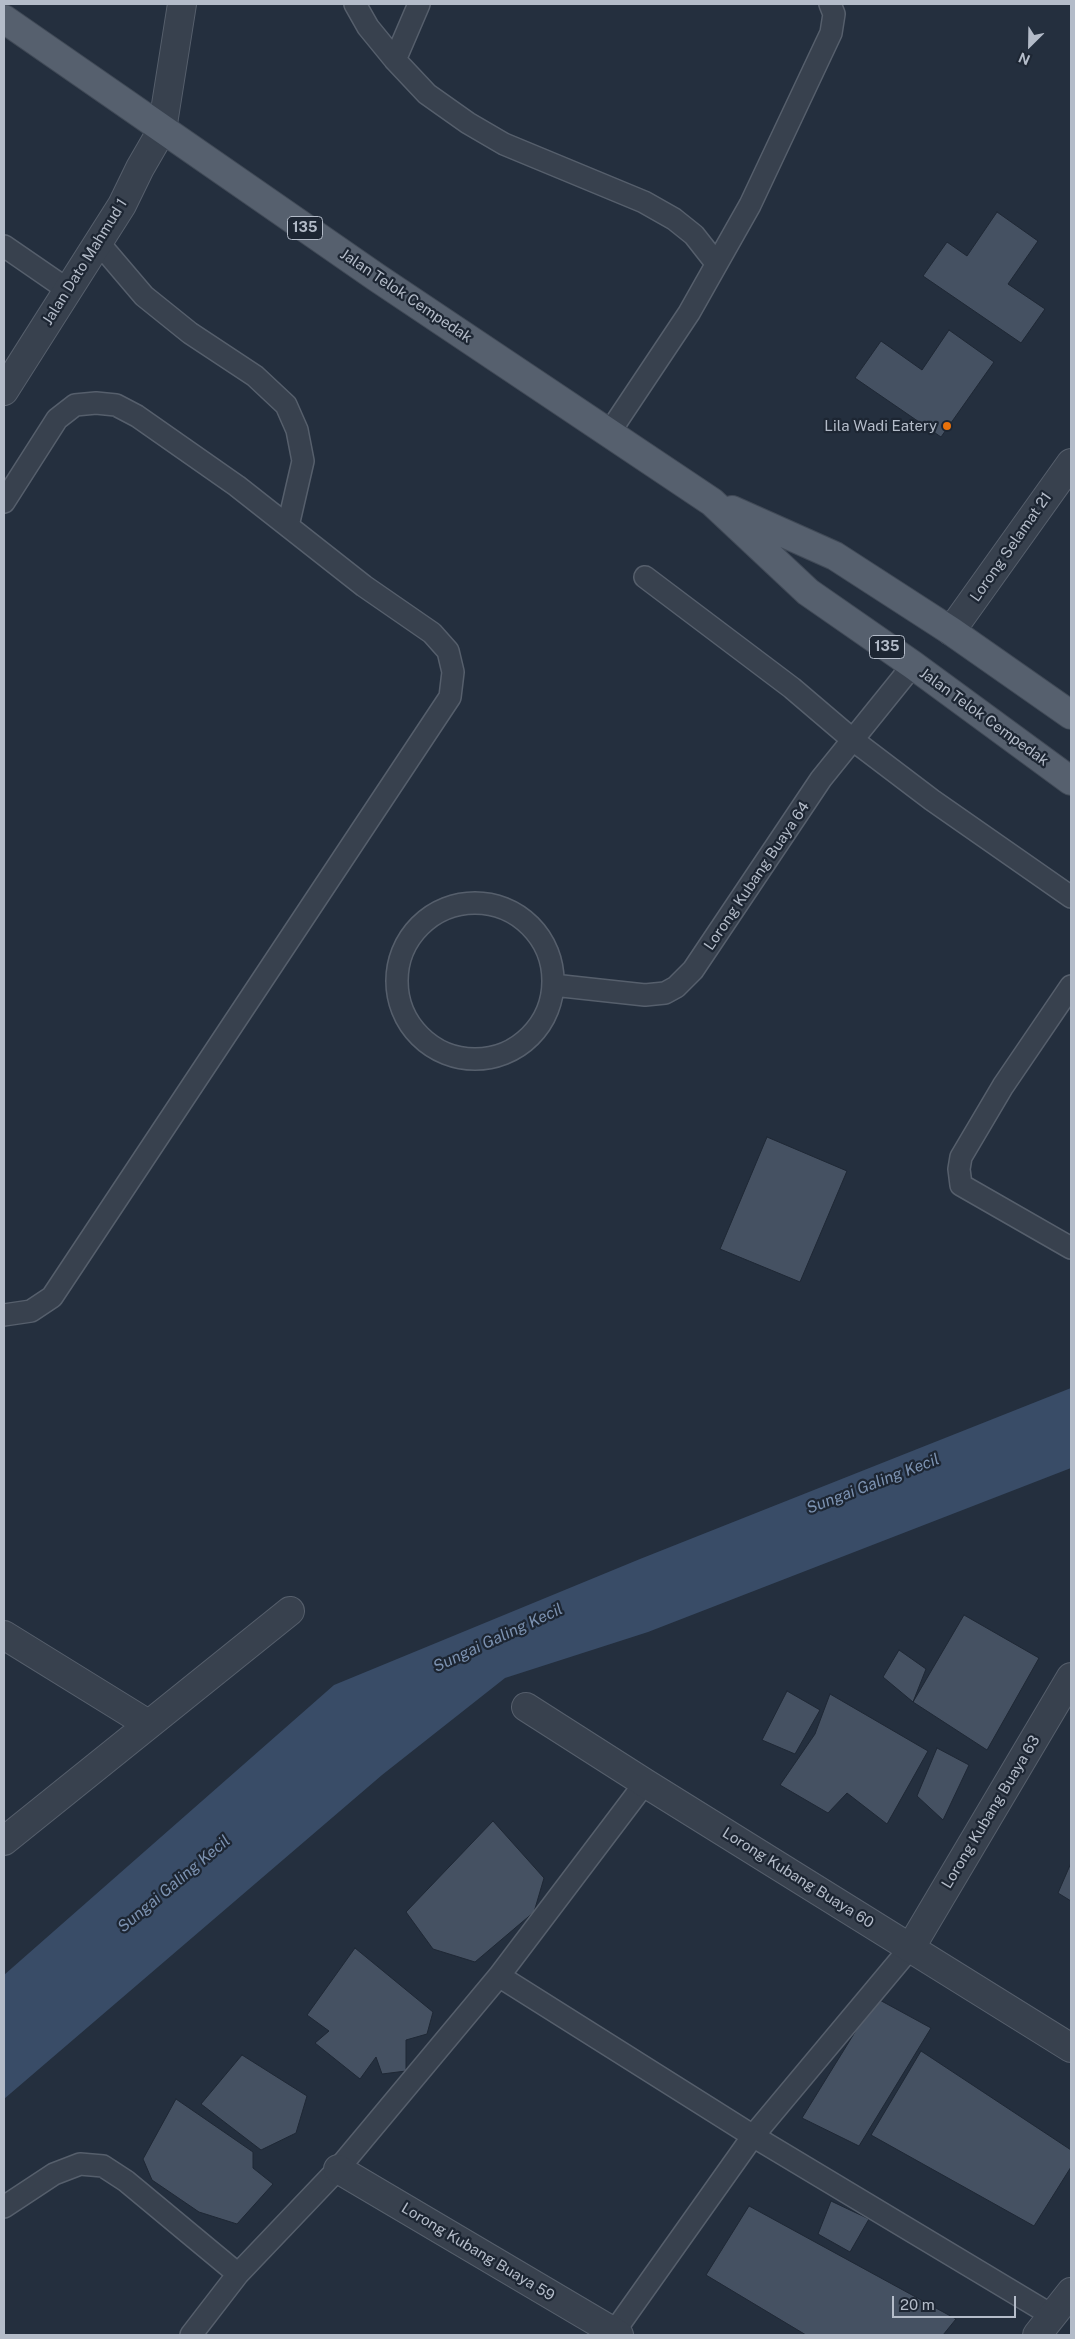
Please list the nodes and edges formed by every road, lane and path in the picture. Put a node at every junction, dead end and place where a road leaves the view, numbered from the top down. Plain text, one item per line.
1 (182, 4) edge
2 (355, 4) edge
3 (419, 4) edge
4 (830, 4) edge
5 (4, 19) edge
6 (395, 60) junction
7 (162, 130) junction
8 (98, 242) junction
9 (4, 246) edge
10 (716, 262) junction
11 (68, 290) junction
12 (4, 391) edge
13 (610, 433) junction
14 (1071, 463) edge
15 (4, 502) edge
16 (712, 502) junction
17 (288, 526) junction
18 (645, 576) dead end
19 (952, 631) junction
20 (912, 665) junction
21 (1071, 716) edge
22 (853, 740) junction
23 (1071, 780) edge
24 (1071, 897) edge
25 (553, 984) junction
26 (1071, 986) edge
27 (1071, 1248) edge
28 (4, 1316) edge
29 (290, 1611) dead end
30 (4, 1635) edge
31 (1071, 1677) edge
32 (526, 1707) dead end
33 (148, 1724) junction
34 (645, 1783) junction
35 (4, 1841) edge
36 (911, 1947) junction
37 (499, 1976) junction
38 (1071, 2048) edge
39 (753, 2136) junction
40 (338, 2169) junction
41 (4, 2207) edge
42 (238, 2274) junction
43 (1071, 2292) edge
44 (1045, 2326) edge
45 (614, 2334) edge
46 (191, 2335) edge

1 - 7 street
2 - 6 lane
3 - 6 lane
4 - 10 lane
5 - 7 main road, Jalan Telok Cempedak / 135
6 - 10 lane
7 - 8 street, Jalan Dato Mahmud 1
7 - 13 main road, Jalan Telok Cempedak / 135
8 - 11 street, Jalan Dato Mahmud 1
8 - 17 lane
9 - 11 lane
10 - 13 lane
11 - 12 street, Jalan Dato Mahmud 1
13 - 16 main road, Jalan Telok Cempedak / 135
14 - 19 street, Lorong Selamat 21
15 - 17 lane
16 - 19 main road, Jalan Telok Cempedak / 135
16 - 20 main road, Jalan Telok Cempedak / 135
17 - 28 lane
18 - 22 lane
19 - 21 main road, Jalan Telok Cempedak / 135
20 - 22 lane, Lorong Kubang Buaya 64
20 - 23 main road, Jalan Telok Cempedak / 135
22 - 24 lane
22 - 25 lane, Lorong Kubang Buaya 64
25 - 25 lane
26 - 27 lane
29 - 33 street
30 - 33 street
31 - 36 street, Lorong Kubang Buaya 63
32 - 34 street, Lorong Kubang Buaya 60
33 - 35 street
34 - 36 street, Lorong Kubang Buaya 60
34 - 37 lane
36 - 38 street, Lorong Kubang Buaya 60
36 - 39 lane
37 - 39 lane
37 - 40 lane
39 - 44 lane
39 - 45 lane
40 - 42 lane
40 - 45 street, Lorong Kubang Buaya 59
41 - 42 lane
42 - 46 lane
43 - 44 street

